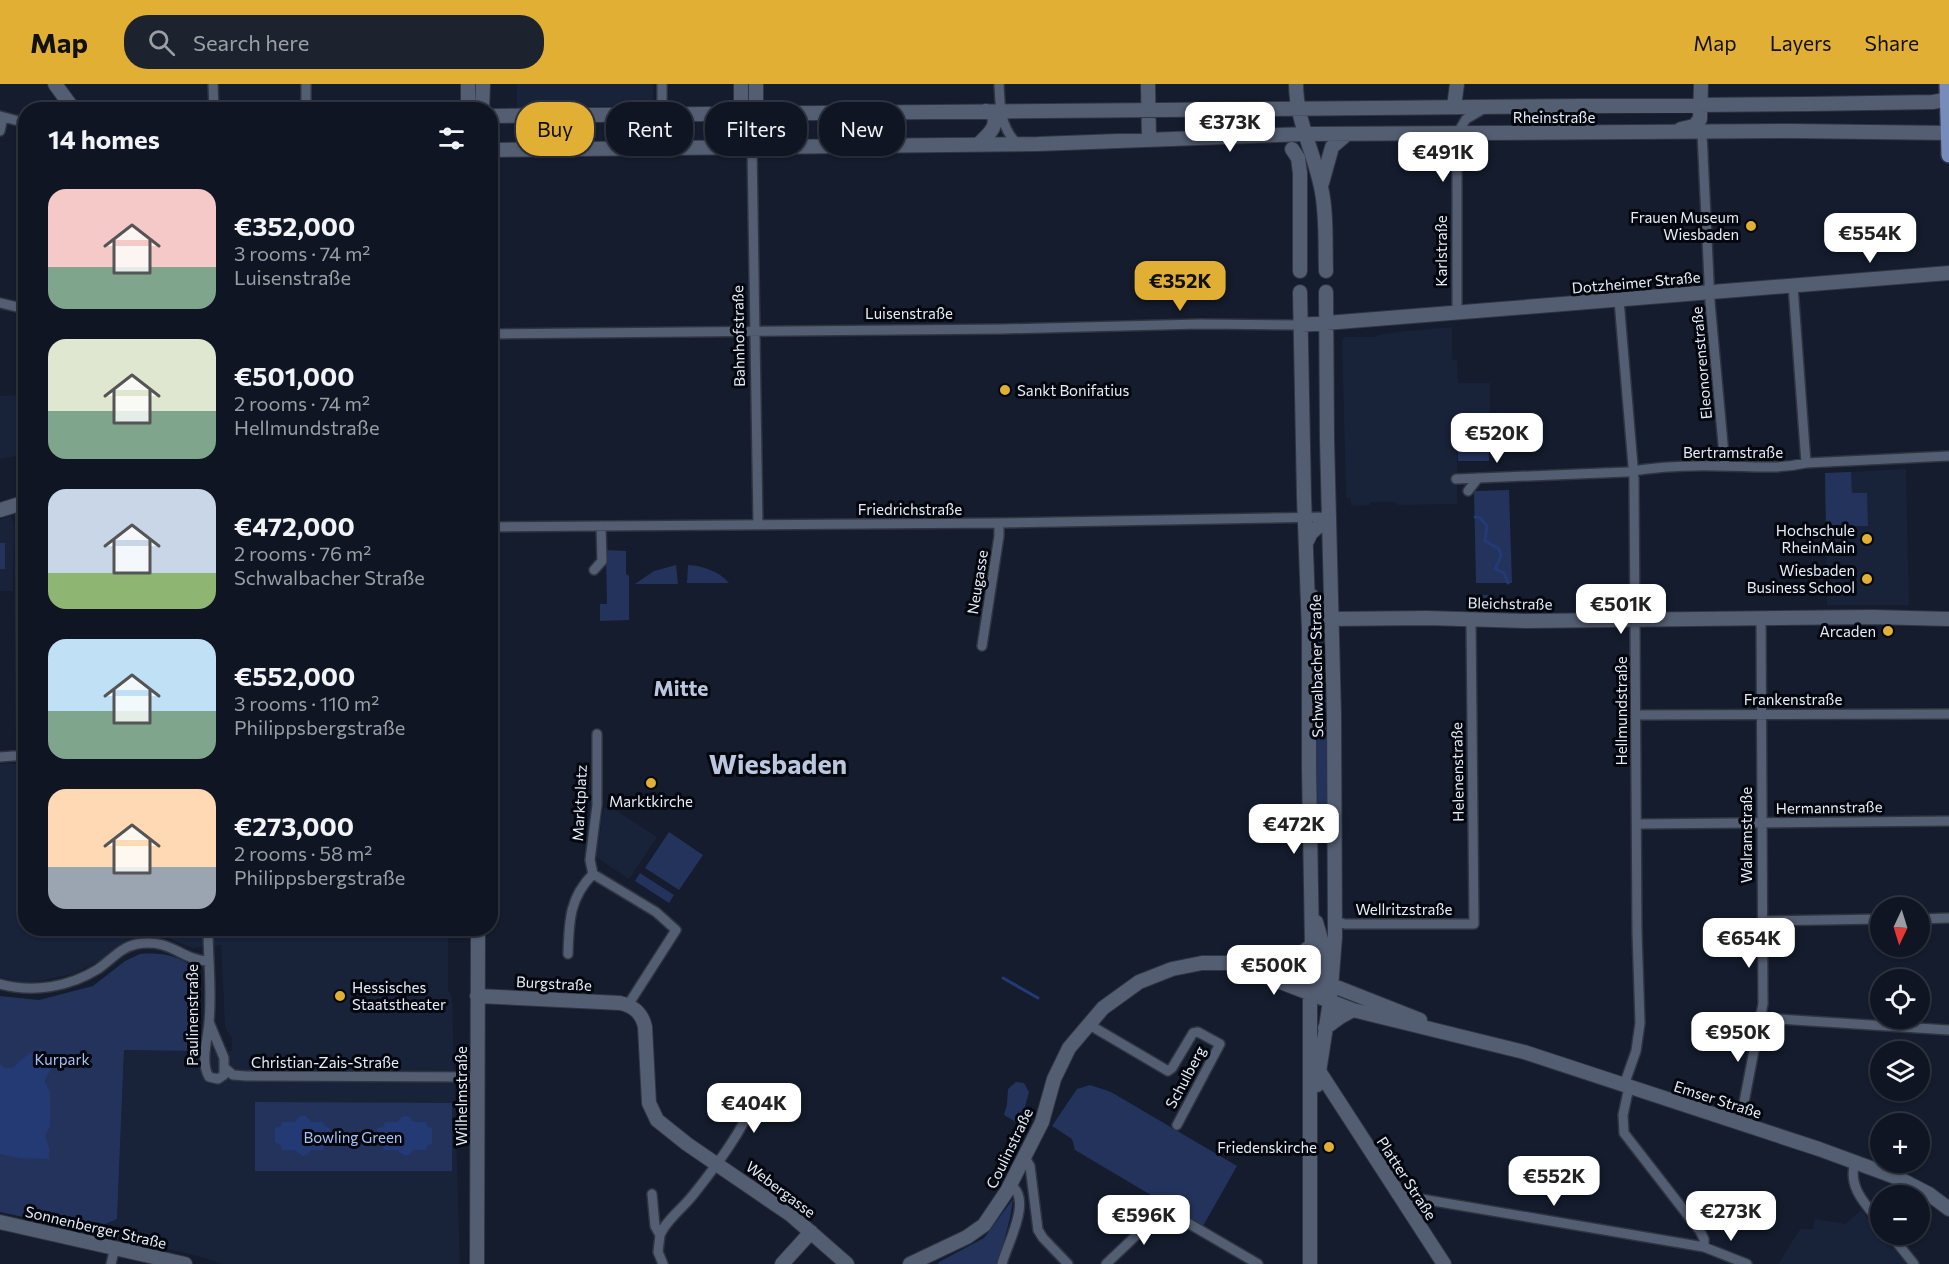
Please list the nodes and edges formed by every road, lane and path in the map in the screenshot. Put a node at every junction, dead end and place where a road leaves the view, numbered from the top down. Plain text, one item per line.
1 (55, 84) edge
2 (213, 84) edge
3 (306, 84) edge
4 (468, 84) edge
5 (483, 84) edge
6 (662, 84) edge
7 (741, 84) edge
8 (756, 84) edge
9 (999, 84) edge
10 (1148, 84) edge
11 (1296, 84) edge
12 (1457, 84) edge
13 (1701, 84) edge
14 (1948, 94) edge
15 (69, 102) edge
16 (214, 102) edge
17 (306, 102) edge
18 (468, 102) edge
19 (482, 102) edge
20 (662, 102) edge
21 (741, 102) edge
22 (756, 102) edge
23 (1701, 105) junction
24 (1454, 107) junction
25 (1498, 107) junction
26 (1297, 109) junction
27 (1149, 110) junction
28 (993, 111) junction
29 (905, 112) edge
30 (606, 115) edge
31 (498, 116) edge
32 (1, 117) edge
33 (18, 121) edge
34 (0, 131) edge
35 (1668, 133) junction
36 (1702, 133) junction
37 (1949, 133) edge
38 (1306, 134) junction
39 (1347, 134) junction
40 (1457, 134) junction
41 (1269, 137) junction
42 (1149, 139) junction
43 (979, 144) junction
44 (1017, 144) junction
45 (905, 145) edge
46 (705, 148) edge
47 (1292, 149) junction
48 (498, 150) edge
49 (1949, 155) edge
50 (752, 156) edge
51 (1316, 165) junction
52 (1322, 188) junction
53 (1300, 271) dead end
54 (1326, 271) dead end
55 (1949, 273) edge
56 (1792, 286) junction
57 (1300, 292) dead end
58 (1326, 292) dead end
59 (1710, 293) junction
60 (1619, 300) junction
61 (0, 303) edge
62 (18, 307) edge
63 (1457, 313) junction
64 (1327, 324) junction
65 (1301, 325) junction
66 (754, 332) junction
67 (498, 334) edge
68 (1949, 456) edge
69 (1806, 463) junction
70 (1725, 466) junction
71 (1633, 471) junction
72 (1478, 478) junction
73 (1456, 479) dead end
74 (1468, 491) dead end
75 (18, 504) edge
76 (0, 510) edge
77 (1305, 517) junction
78 (1329, 517) junction
79 (999, 523) junction
80 (758, 525) junction
81 (601, 526) junction
82 (498, 527) edge
83 (1307, 541) junction
84 (594, 570) dead end
85 (1307, 585) junction
86 (1761, 617) junction
87 (1332, 619) junction
88 (1635, 619) junction
89 (1949, 619) edge
90 (1471, 621) junction
91 (982, 646) dead end
92 (1761, 714) junction
93 (1949, 714) edge
94 (1636, 715) junction
95 (597, 734) dead end
96 (18, 756) edge
97 (0, 757) edge
98 (1334, 814) junction
99 (1949, 821) edge
100 (1761, 823) junction
101 (1637, 824) junction
102 (1310, 837) junction
103 (593, 873) junction
104 (1312, 909) junction
105 (1949, 918) edge
106 (1870, 919) edge
107 (1930, 919) edge
108 (1335, 921) junction
109 (1761, 921) junction
110 (1474, 924) joint
111 (208, 936) edge
112 (478, 936) edge
113 (1312, 945) junction
114 (568, 954) dead end
115 (208, 962) junction
116 (1231, 963) junction
117 (1276, 968) junction
118 (1322, 982) junction
119 (0, 984) edge
120 (1310, 993) junction
121 (477, 996) junction
122 (1330, 1001) junction
123 (628, 1005) junction
124 (1353, 1010) junction
125 (1762, 1018) junction
126 (209, 1022) junction
127 (1088, 1024) junction
128 (1325, 1028) junction
129 (1949, 1030) edge
130 (1470, 1038) junction
131 (225, 1068) junction
132 (1316, 1073) junction
133 (477, 1077) junction
134 (1626, 1086) junction
135 (756, 1096) dead end
136 (1740, 1123) junction
137 (1177, 1125) dead end
138 (1024, 1156) junction
139 (1855, 1162) junction
140 (716, 1163) junction
141 (1010, 1185) junction
142 (652, 1194) dead end
143 (1398, 1195) junction
144 (1949, 1209) edge
145 (1870, 1210) edge
146 (0, 1222) edge
147 (811, 1232) junction
148 (660, 1235) junction
149 (1899, 1245) edge
150 (115, 1247) junction
151 (1704, 1247) junction
152 (111, 1264) edge
153 (185, 1264) edge
154 (477, 1264) edge
155 (663, 1264) edge
156 (782, 1264) edge
157 (847, 1264) edge
158 (910, 1264) edge
159 (1002, 1264) edge
160 (1068, 1264) edge
161 (1106, 1264) edge
162 (1258, 1264) edge
163 (1310, 1264) edge
164 (1444, 1264) edge
165 (1747, 1264) edge
166 (1914, 1264) edge

1 - 15 main road
2 - 16 street
3 - 17 street
4 - 18 main road
5 - 19 main road
6 - 20 street
7 - 21 main road, Bahnhofstraße
8 - 22 main road, Bahnhofstraße
9 - 28 street
10 - 27 main road
11 - 26 main road
12 - 24 main road
13 - 23 main road
14 - 23 main road, Rheinstraße
14 - 37 main road
23 - 25 main road, Rheinstraße
23 - 35 main road
24 - 25 main road, Rheinstraße
24 - 26 main road, Rheinstraße
25 - 40 street
26 - 27 main road, Rheinstraße
26 - 38 main road
27 - 28 main road, Rheinstraße
27 - 42 main road
28 - 29 main road, Rheinstraße
28 - 43 main road
28 - 44 street
30 - 31 main road, Rheinstraße
32 - 33 street
32 - 34 street
35 - 36 main road, Rheinstraße
35 - 40 main road, Rheinstraße
36 - 37 main road, Rheinstraße
36 - 59 street, Eleonorenstraße
37 - 49 main road
38 - 39 main road, Rheinstraße
38 - 41 main road, Rheinstraße
38 - 51 main road
39 - 40 main road, Rheinstraße
39 - 52 main road
40 - 63 street, Karlstraße
41 - 42 main road, Rheinstraße
41 - 47 main road
42 - 44 main road, Rheinstraße
43 - 44 main road, Rheinstraße
43 - 45 main road, Rheinstraße
46 - 48 main road, Rheinstraße
47 - 51 main road
47 - 53 main road
50 - 66 street, Bahnhofstraße
51 - 52 main road
52 - 54 main road
55 - 56 main road, Dotzheimer Straße
56 - 59 main road, Dotzheimer Straße
56 - 69 street
57 - 65 main road, Schwalbacher Straße
58 - 64 main road, Schwalbacher Straße
59 - 60 main road, Dotzheimer Straße
59 - 70 street, Eleonorenstraße
60 - 63 main road, Dotzheimer Straße
60 - 71 street, Hellmundstraße
61 - 62 street
63 - 64 main road, Dotzheimer Straße
64 - 65 main road, Luisenstraße
64 - 78 main road, Schwalbacher Straße
65 - 66 street, Luisenstraße
65 - 77 main road, Schwalbacher Straße
66 - 67 street, Luisenstraße
66 - 80 street, Bahnhofstraße
68 - 69 street, Bertramstraße
69 - 70 street, Bertramstraße
70 - 71 street, Bertramstraße
71 - 72 street, Bertramstraße
71 - 88 street, Hellmundstraße
72 - 73 street, Bertramstraße
72 - 74 street
75 - 76 main road
77 - 78 street, Friedrichstraße
77 - 79 street, Friedrichstraße
77 - 83 main road, Schwalbacher Straße
78 - 83 main road
78 - 87 main road, Schwalbacher Straße
79 - 80 street, Friedrichstraße
79 - 91 street, Neugasse
80 - 81 street, Friedrichstraße
81 - 82 street, Friedrichstraße
81 - 84 street
83 - 85 main road, Schwalbacher Straße
85 - 87 main road
85 - 102 main road, Schwalbacher Straße
86 - 88 main road, Bleichstraße
86 - 89 main road, Bleichstraße
86 - 92 street, Walramstraße
87 - 90 main road, Bleichstraße
87 - 98 main road, Schwalbacher Straße
88 - 90 main road, Bleichstraße
88 - 94 street, Hellmundstraße
90 - 110 street, Helenenstraße
92 - 93 street, Frankenstraße
92 - 94 street, Frankenstraße
92 - 100 street, Walramstraße
94 - 101 street, Hellmundstraße
95 - 103 street, Marktplatz
96 - 97 street
98 - 102 main road
98 - 108 main road, Schwalbacher Straße
99 - 100 street, Hermannstraße
100 - 101 street, Hermannstraße
100 - 109 street, Walramstraße
101 - 134 street, Hellmundstraße
102 - 104 main road, Schwalbacher Straße
103 - 114 street
103 - 123 street
104 - 113 main road, Schwalbacher Straße
104 - 118 main road
105 - 107 street
106 - 109 street
108 - 110 street, Wellritzstraße
108 - 118 main road, Schwalbacher Straße
109 - 125 street, Walramstraße
111 - 115 street, Paulinenstraße
112 - 121 main road, Wilhelmstraße
113 - 117 main road
113 - 118 main road, Schwalbacher Straße
115 - 119 street
115 - 126 street, Paulinenstraße
116 - 117 main road, Coulinstraße
116 - 120 main road, Coulinstraße
116 - 127 main road, Coulinstraße
117 - 118 main road, Coulinstraße
118 - 120 main road, Schwalbacher Straße
118 - 122 main road, Schwalbacher Straße
118 - 130 main road, Emser Straße
120 - 122 main road, Coulinstraße
120 - 132 main road, Schwalbacher Straße
121 - 123 main road, Burgstraße
121 - 133 main road, Wilhelmstraße
122 - 124 main road, Emser Straße
122 - 128 main road, Schwalbacher Straße
123 - 140 main road, Webergasse
124 - 128 main road
124 - 130 main road, Emser Straße
125 - 129 street
125 - 136 street, Walramstraße
126 - 131 street
126 - 131 street, Paulinenstraße
127 - 137 street, Schulberg
127 - 138 main road, Coulinstraße
128 - 132 main road, Schwalbacher Straße
130 - 134 main road, Emser Straße
131 - 133 street, Christian-Zais-Straße
132 - 143 main road, Platter Straße
132 - 163 main road, Schwalbacher Straße
133 - 154 main road, Wilhelmstraße
134 - 136 main road, Emser Straße
134 - 151 street, Hellmundstraße
135 - 140 street
136 - 139 main road, Emser Straße
138 - 141 main road, Coulinstraße
138 - 160 street
139 - 144 main road, Emser Straße
139 - 145 street
140 - 147 main road, Webergasse
140 - 148 street
141 - 158 main road, Coulinstraße
141 - 159 street
142 - 148 street
143 - 151 street
143 - 164 main road, Platter Straße
146 - 150 main road, Sonnenberger Straße
147 - 156 main road
147 - 157 main road, Webergasse
148 - 155 street
149 - 166 street
150 - 152 street
150 - 153 main road, Sonnenberger Straße
151 - 165 street
161 - 162 street

